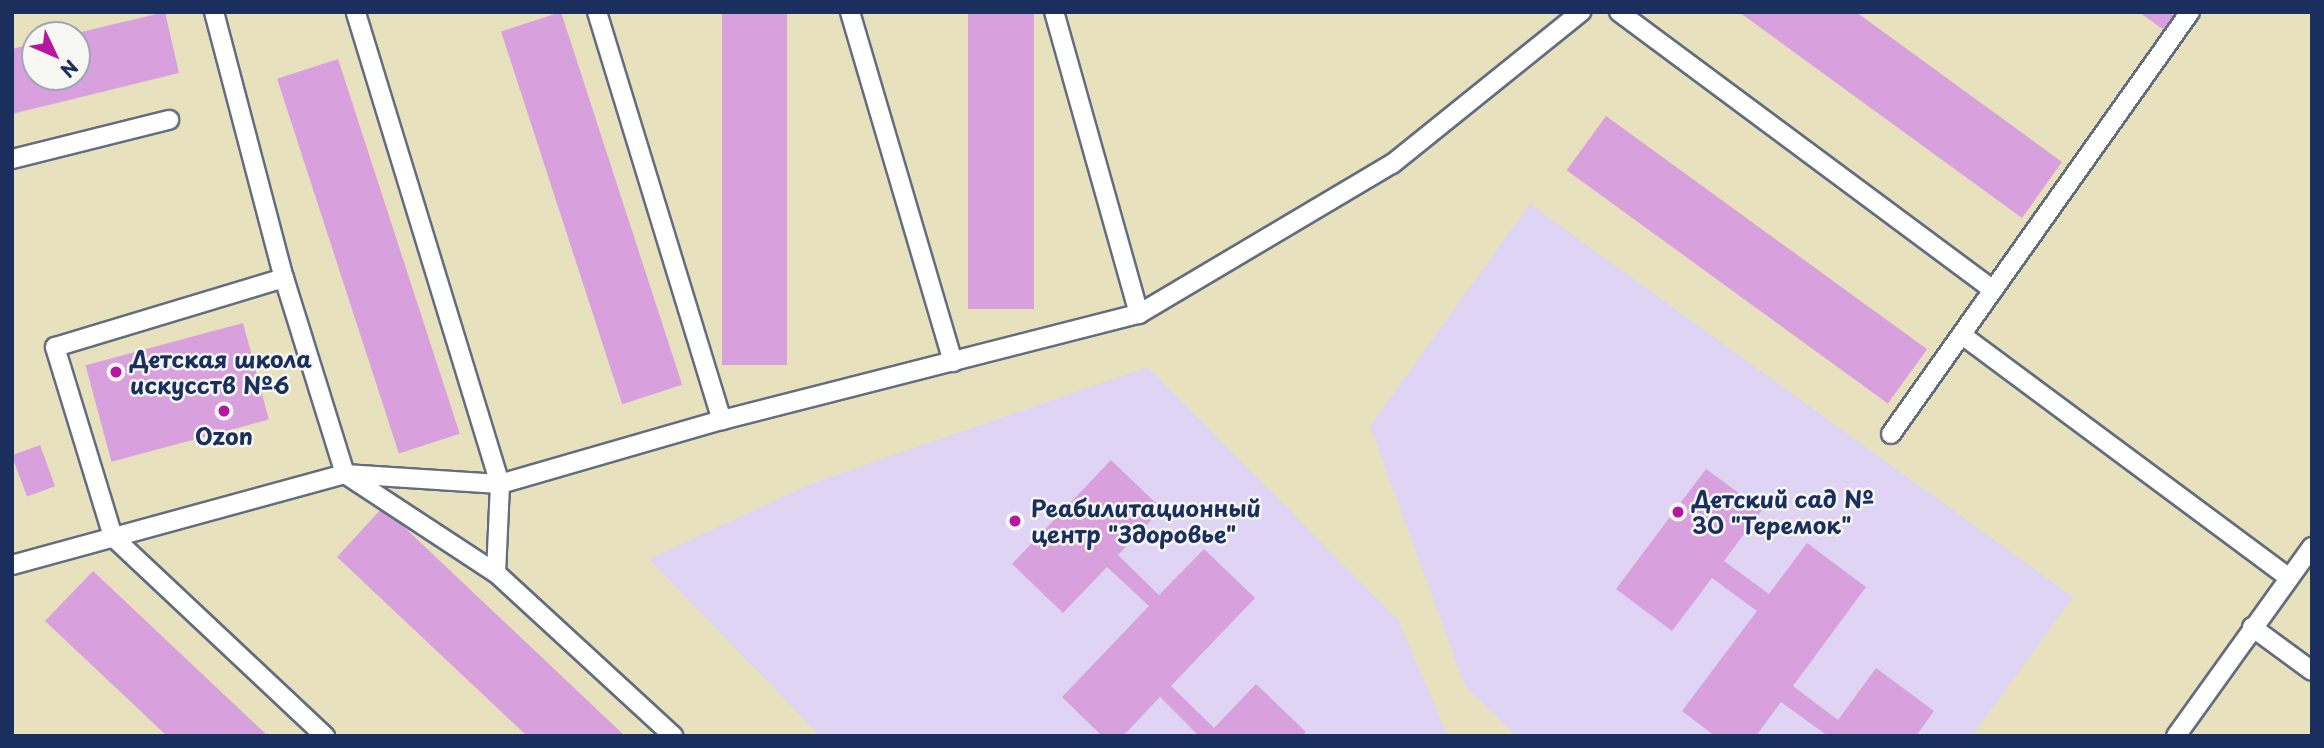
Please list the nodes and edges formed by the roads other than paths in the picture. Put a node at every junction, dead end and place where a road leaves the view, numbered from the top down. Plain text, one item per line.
1 (214, 12) edge
2 (356, 12) edge
3 (597, 12) edge
4 (850, 12) edge
5 (1054, 12) edge
6 (1581, 12) edge
7 (1619, 12) edge
8 (2190, 12) edge
9 (169, 120) dead end
10 (12, 159) edge
11 (284, 278) junction
12 (1993, 290) junction
13 (1139, 314) junction
14 (1962, 335) junction
15 (953, 362) junction
16 (722, 420) junction
17 (1891, 434) dead end
18 (345, 474) junction
19 (500, 484) junction
20 (113, 537) junction
21 (2312, 547) edge
22 (12, 565) edge
23 (496, 573) junction
24 (2289, 578) junction
25 (2252, 627) junction
26 (2312, 671) edge
27 (325, 736) edge
28 (673, 736) edge
29 (2176, 736) edge

1 - 11 lane
2 - 19 lane
3 - 16 lane
4 - 15 lane
5 - 13 lane
6 - 13 lane
7 - 12 lane
8 - 12 lane
9 - 10 lane
11 - 18 lane
11 - 20 lane
12 - 14 lane
13 - 15 lane
14 - 17 lane
14 - 24 lane
15 - 16 lane
16 - 19 lane
18 - 19 lane
18 - 20 lane
18 - 23 lane
19 - 23 lane
20 - 22 lane
20 - 27 lane
21 - 24 lane
23 - 28 lane
24 - 25 lane
25 - 26 lane
25 - 29 lane

